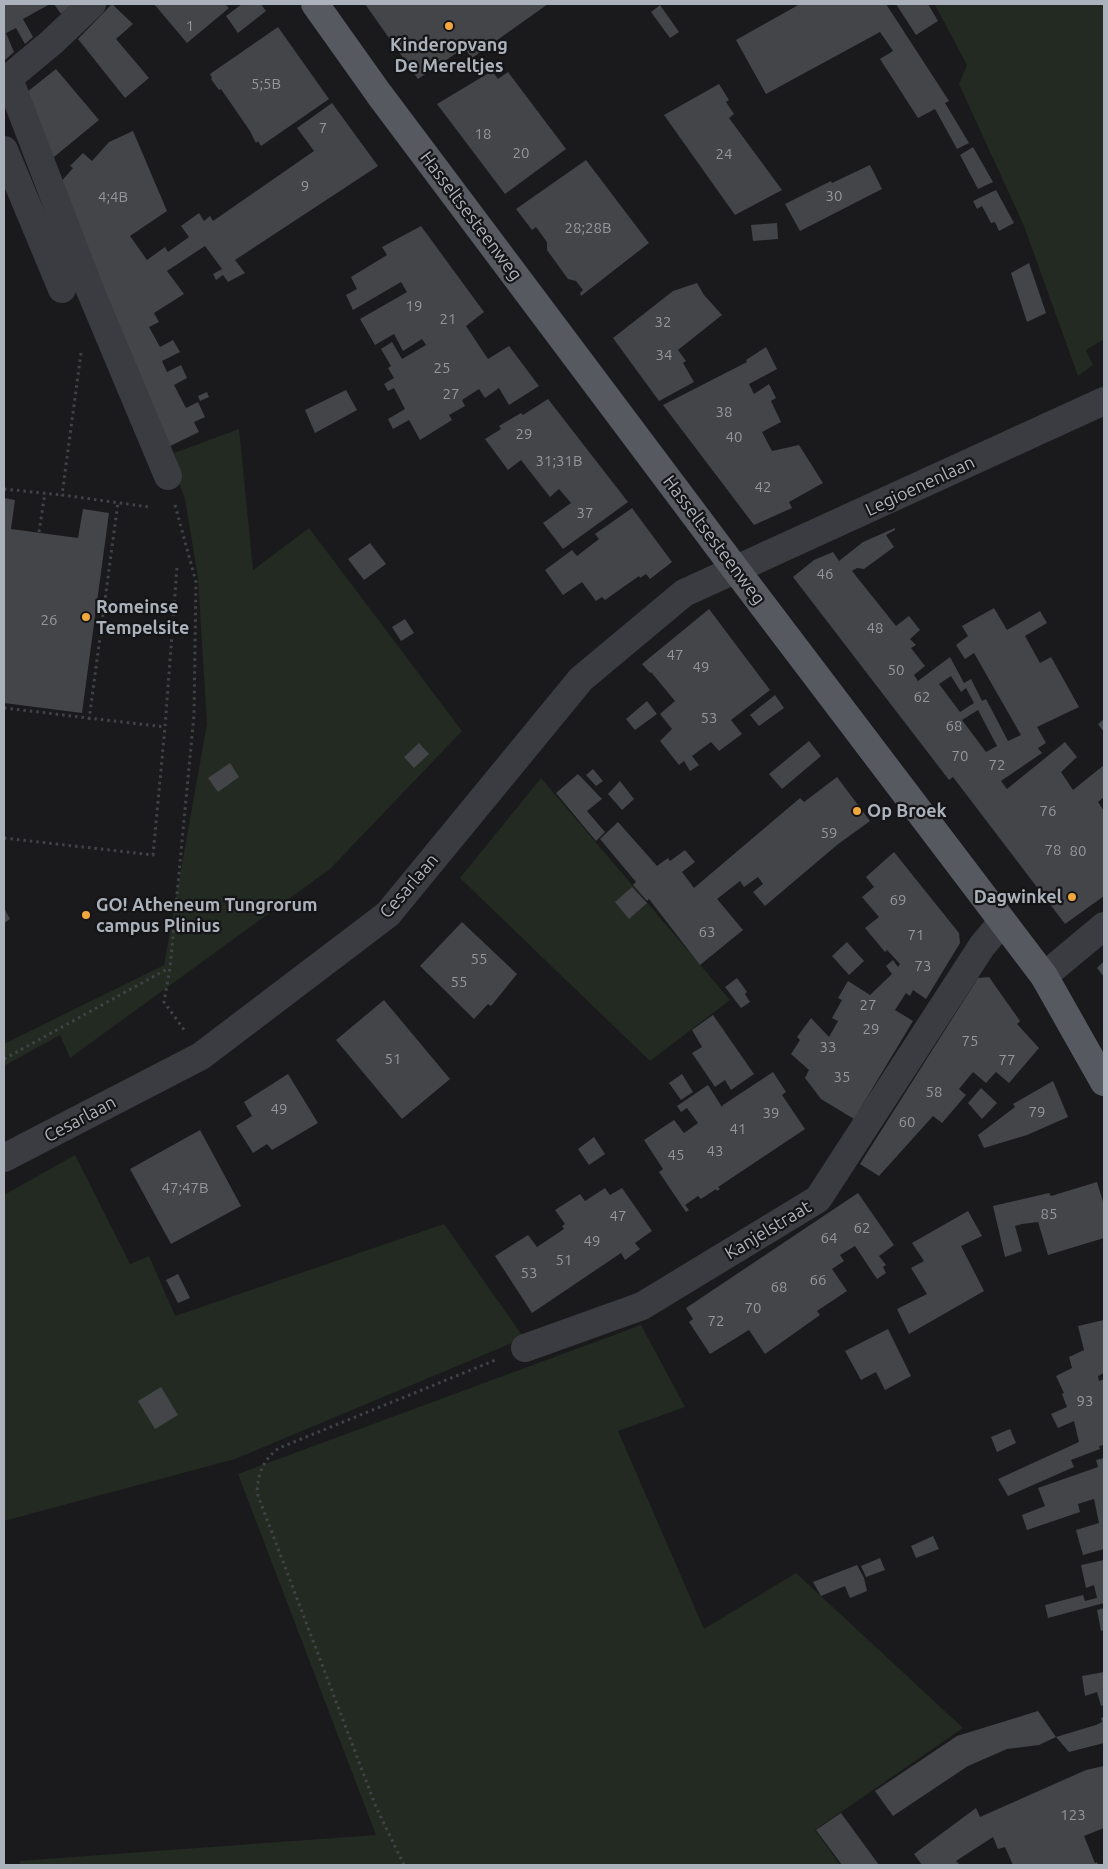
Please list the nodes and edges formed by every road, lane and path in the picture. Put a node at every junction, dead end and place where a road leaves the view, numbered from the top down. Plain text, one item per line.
1 (92, 4) edge
2 (315, 4) edge
3 (6, 81) edge
4 (4, 150) edge
5 (62, 289) dead end
6 (82, 348) dead end
7 (1104, 401) edge
8 (168, 476) joint
9 (4, 489) edge
10 (45, 493) junction
11 (62, 495) junction
12 (118, 502) junction
13 (149, 507) dead end
14 (39, 532) dead end
15 (177, 567) dead end
16 (736, 570) junction
17 (4, 708) edge
18 (89, 720) junction
19 (165, 727) junction
20 (4, 838) edge
21 (1002, 922) junction
22 (1104, 926) edge
23 (170, 968) junction
24 (1044, 976) junction
25 (189, 1037) dead end
26 (4, 1059) edge
27 (1104, 1082) edge
28 (4, 1158) edge
29 (525, 1348) joint
30 (404, 1865) edge

1 - 3 street
2 - 16 main road, Hasseltsesteenweg
3 - 8 street
4 - 5 street
6 - 11 path
7 - 16 street, Legioenenlaan
8 - 23 path
9 - 10 path
10 - 11 path
10 - 14 path
11 - 12 path
12 - 13 path
12 - 18 path
15 - 19 path
16 - 21 main road, Hasseltsesteenweg
16 - 28 street, Cesarlaan
17 - 18 path
18 - 19 path
19 - 20 path
21 - 24 main road, Hasseltsesteenweg
21 - 29 street, Kanjelstraat
22 - 24 street
23 - 25 path
23 - 26 path
24 - 27 main road, Hasseltsesteenweg
29 - 30 path

